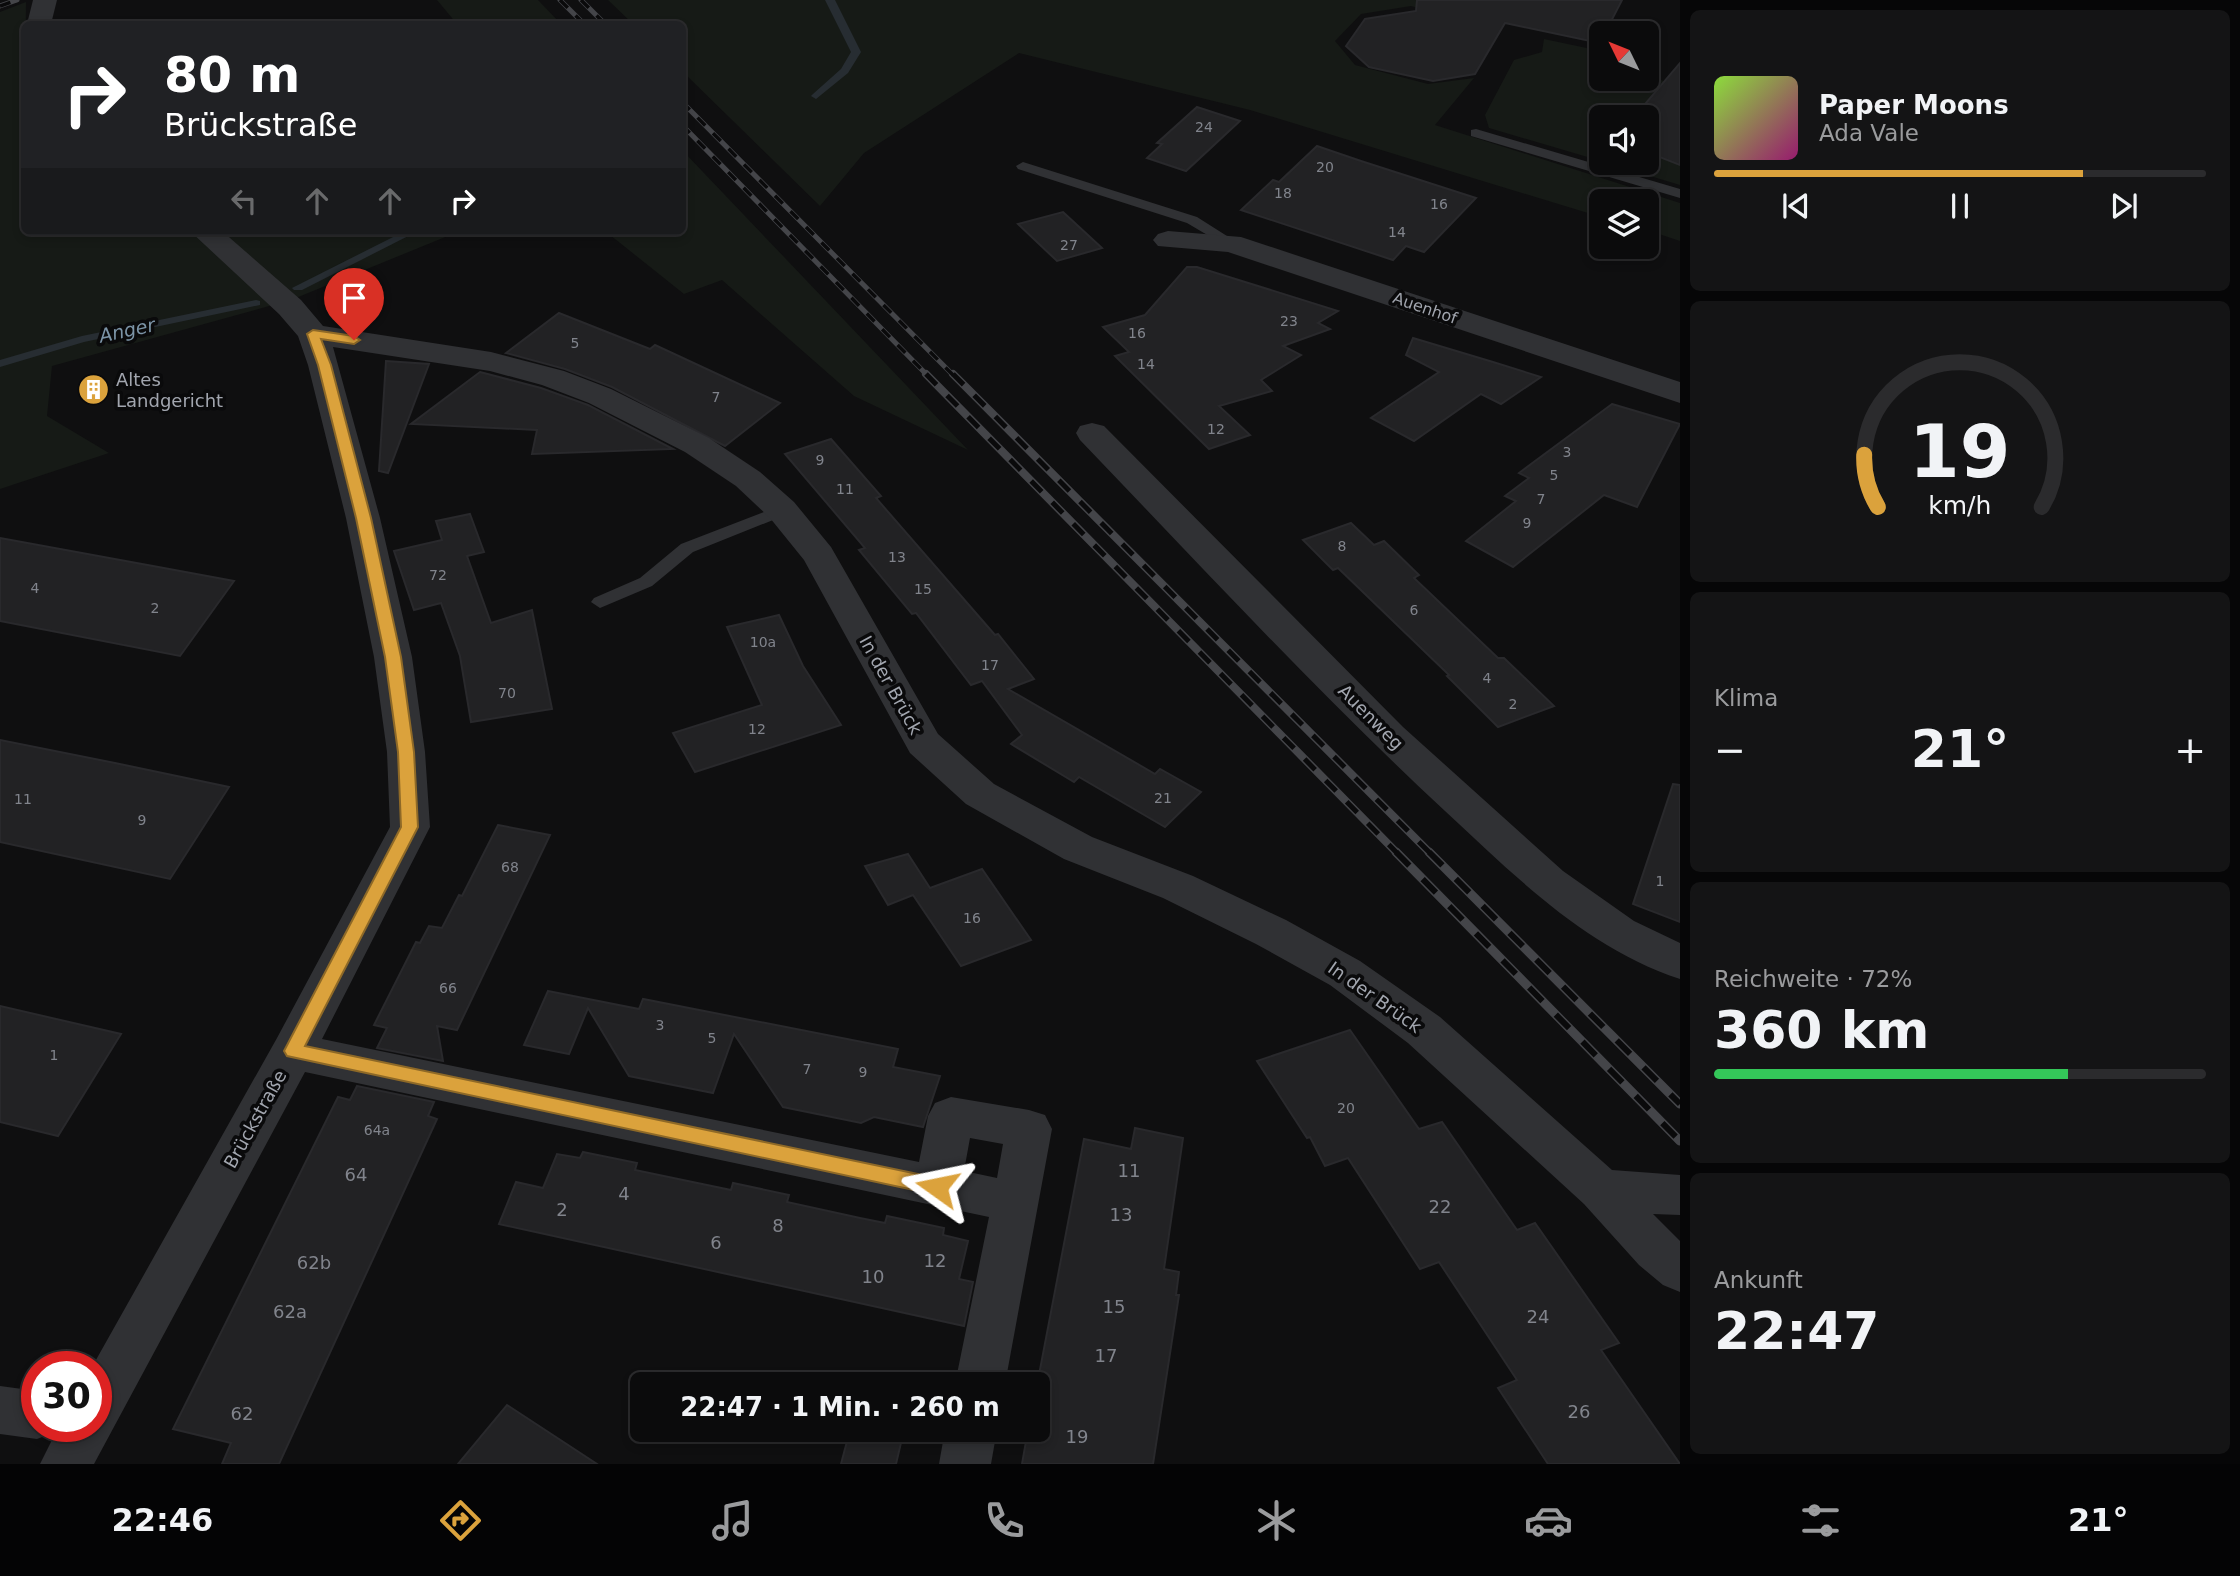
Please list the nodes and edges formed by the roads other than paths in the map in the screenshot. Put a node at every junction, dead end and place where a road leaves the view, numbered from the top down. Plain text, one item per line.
1 (46, 0) edge
2 (40, 21) edge
3 (1476, 132) dead end
4 (1023, 166) dead end
5 (1680, 194) edge
6 (209, 235) edge
7 (1168, 240) dead end
8 (1231, 243) junction
9 (313, 334) junction
10 (1680, 393) edge
11 (1092, 433) dead end
12 (782, 510) junction
13 (600, 602) dead end
14 (1680, 962) edge
15 (293, 1051) junction
16 (937, 1187) junction
17 (1601, 1190) junction
18 (1680, 1195) edge
19 (1016, 1202) junction
20 (1680, 1269) edge
21 (982, 1372) edge
22 (112, 1380) edge
23 (0, 1410) edge
24 (21, 1413) edge
25 (78, 1442) edge
26 (969, 1442) edge
27 (66, 1464) edge
28 (965, 1464) edge

1 - 2 street
3 - 5 lane
4 - 8 lane
6 - 9 street
7 - 8 street, Auenhof
8 - 10 street, Auenhof
9 - 12 street, In der Brück
9 - 15 street, Brückstraße
11 - 14 street, Auenweg
12 - 13 lane
12 - 17 street, In der Brück
15 - 16 street
15 - 22 street, Brückstraße
16 - 19 street
16 - 19 street
17 - 18 street
17 - 20 street, In der Brück
19 - 21 street
23 - 24 street
25 - 27 street
26 - 28 street

